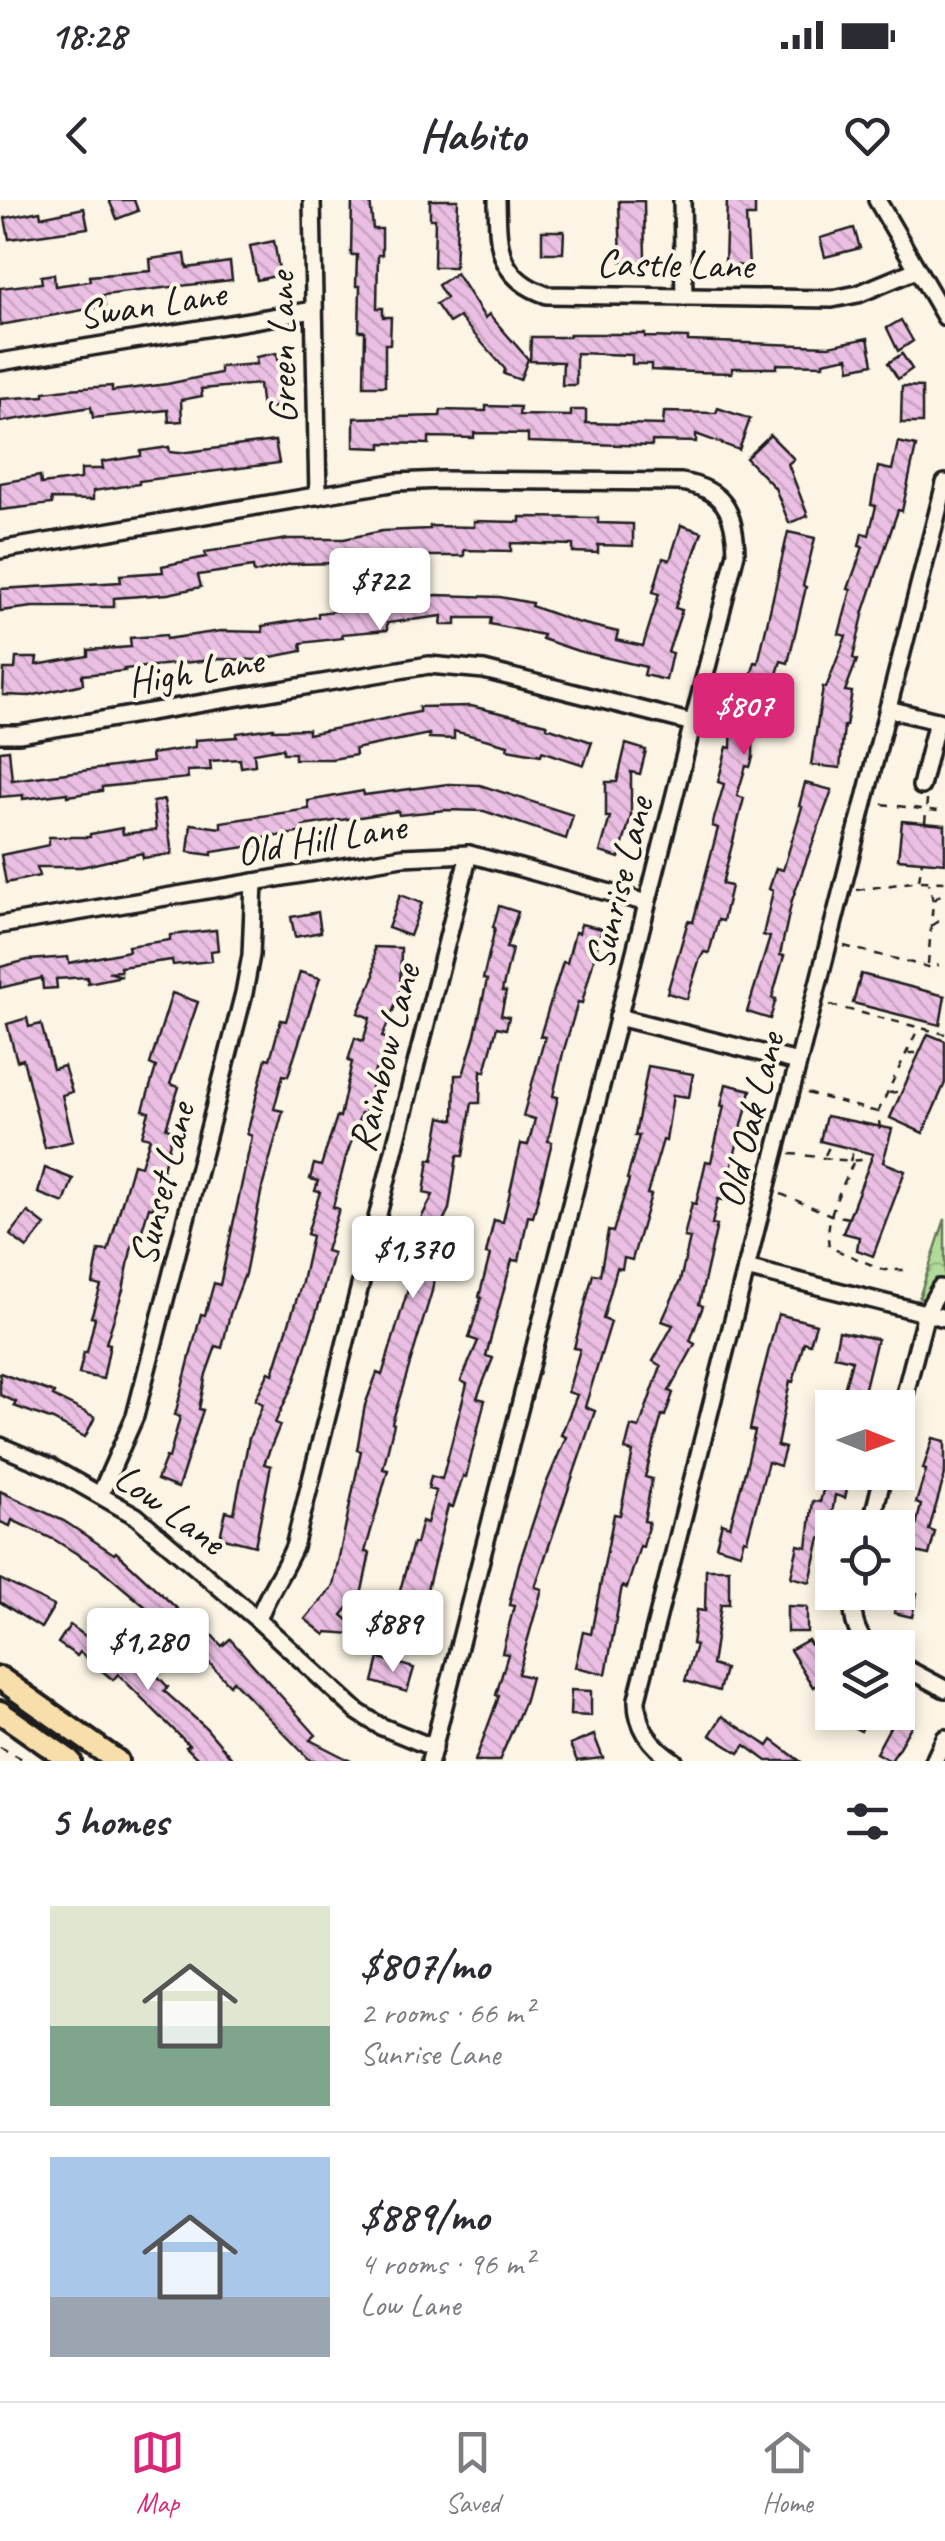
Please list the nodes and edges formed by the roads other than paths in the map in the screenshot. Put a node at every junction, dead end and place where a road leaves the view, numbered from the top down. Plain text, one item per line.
1 (312, 200) edge
2 (497, 200) edge
3 (682, 200) edge
4 (877, 200) edge
5 (916, 270) junction
6 (684, 297) junction
7 (314, 310) junction
8 (945, 317) edge
9 (0, 362) edge
10 (945, 483) edge
11 (318, 496) junction
12 (0, 550) edge
13 (888, 709) junction
14 (941, 722) edge
15 (693, 723) junction
16 (0, 734) edge
17 (925, 787) road end
18 (468, 854) junction
19 (254, 882) junction
20 (648, 903) junction
21 (0, 925) edge
22 (618, 1017) junction
23 (798, 1062) junction
24 (746, 1268) junction
25 (945, 1289) edge
26 (926, 1313) junction
27 (945, 1318) edge
28 (906, 1390) edge
29 (0, 1446) edge
30 (100, 1495) junction
31 (258, 1620) junction
32 (915, 1673) edge
33 (0, 1678) edge
34 (945, 1690) edge
35 (0, 1712) edge
36 (945, 1738) edge
37 (432, 1754) edge
38 (70, 1761) edge
39 (117, 1761) edge
40 (674, 1761) edge
41 (934, 1761) edge

1 - 7 street, Green Lane
2 - 6 street, Castle Lane
3 - 6 street
4 - 5 street
5 - 6 street, Castle Lane
5 - 8 street
7 - 9 street, Swan Lane
7 - 11 street, Green Lane
10 - 13 street, Old Oak Lane
11 - 12 street, Sunrise Lane
11 - 15 street, Sunrise Lane
13 - 14 street
13 - 23 street, Old Oak Lane
14 - 17 street
15 - 16 street, High Lane
15 - 20 street, Sunrise Lane
18 - 19 street, Old Hill Lane
18 - 20 street, Old Hill Lane
18 - 31 street, Rainbow Lane
19 - 21 street, Old Hill Lane
19 - 30 street, Sunset Lane
20 - 22 street, Sunrise Lane
22 - 23 street
22 - 37 street, Sunrise Lane
23 - 24 street, Old Oak Lane
24 - 26 street
24 - 40 street, Old Oak Lane
25 - 26 street
26 - 27 street
26 - 28 street
29 - 30 street, Low Lane
30 - 31 street, Low Lane
31 - 37 street, Low Lane
32 - 34 street
33 - 39 main road
35 - 38 main road
36 - 41 street

